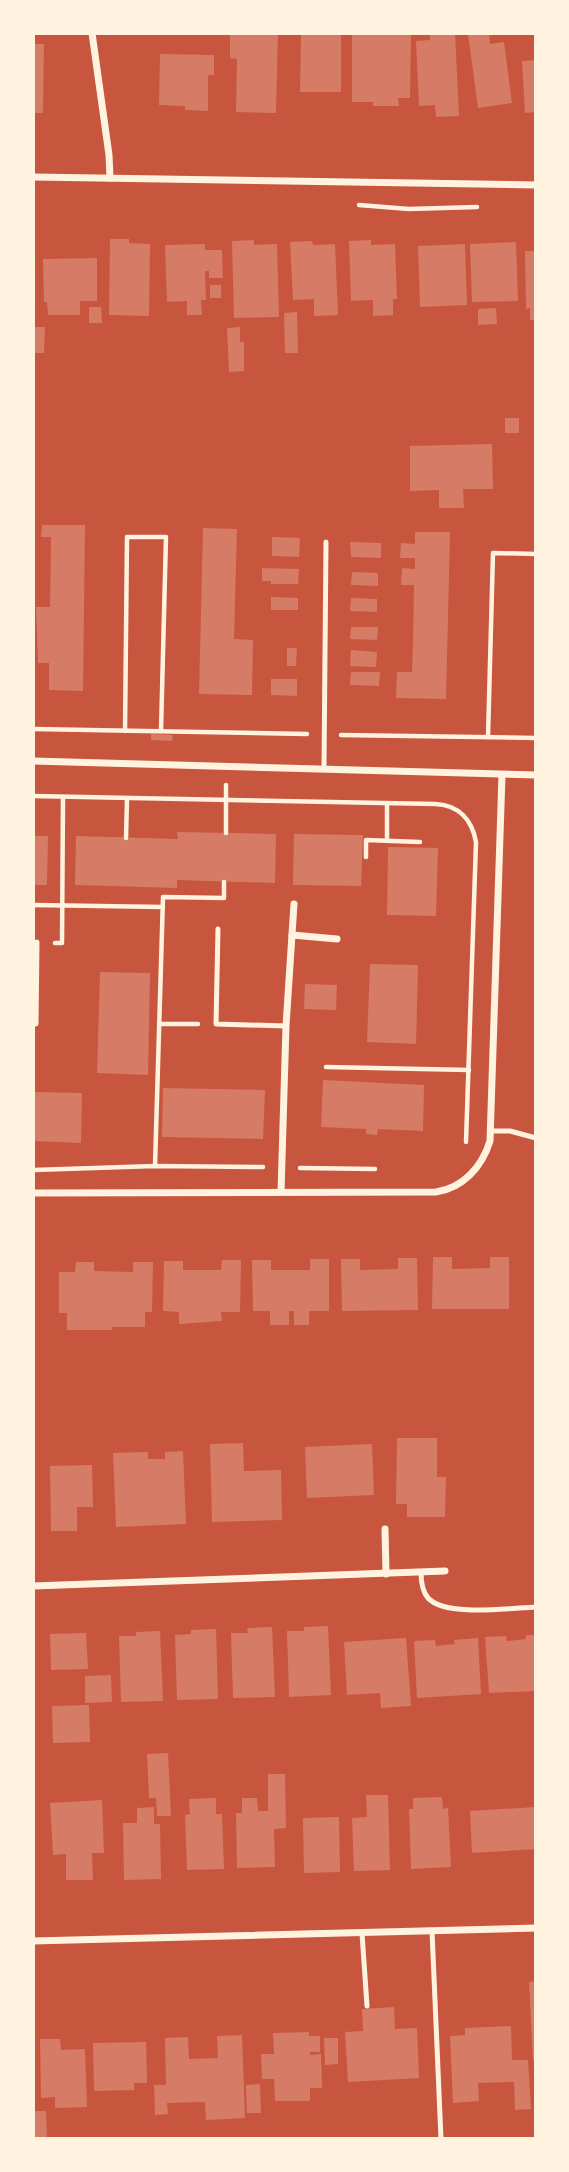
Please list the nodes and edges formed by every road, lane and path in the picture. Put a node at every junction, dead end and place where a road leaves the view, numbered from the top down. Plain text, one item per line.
1 (92, 33) edge
2 (33, 177) edge
3 (110, 178) junction
4 (536, 185) edge
5 (326, 542) dead end
6 (536, 554) edge
7 (33, 729) edge
8 (125, 731) junction
9 (161, 731) junction
10 (325, 734) junction
11 (488, 737) junction
12 (536, 738) edge
13 (33, 761) edge
14 (227, 766) junction
15 (324, 768) junction
16 (502, 775) junction
17 (536, 775) edge
18 (33, 796) edge
19 (63, 797) junction
20 (127, 799) junction
21 (226, 800) junction
22 (387, 803) junction
23 (226, 833) dead end
24 (126, 838) dead end
25 (387, 840) junction
26 (420, 842) dead end
27 (366, 857) dead end
28 (224, 882) dead end
29 (293, 904) dead end
30 (33, 905) edge
31 (62, 905) junction
32 (163, 907) junction
33 (218, 929) dead end
34 (292, 935) junction
35 (337, 939) dead end
36 (37, 942) joint
37 (33, 1024) edge
38 (159, 1024) junction
39 (216, 1024) junction
40 (286, 1026) junction
41 (326, 1067) dead end
42 (469, 1070) junction
43 (491, 1131) junction
44 (536, 1138) edge
45 (464, 1153) dead end
46 (155, 1166) junction
47 (281, 1167) junction
48 (384, 1169) dead end
49 (33, 1170) edge
50 (281, 1192) junction
51 (33, 1193) edge
52 (386, 1529) dead end
53 (445, 1571) dead end
54 (421, 1572) junction
55 (386, 1574) junction
56 (33, 1586) edge
57 (536, 1607) edge
58 (536, 1928) edge
59 (432, 1931) junction
60 (362, 1933) junction
61 (33, 1941) edge
62 (367, 2006) dead end
63 (441, 2139) edge

1 - 3 street
2 - 3 street
3 - 4 street
5 - 10 lane
6 - 11 path
7 - 8 path
8 - 9 path
8 - 9 path
9 - 10 path
10 - 11 path
10 - 15 lane
11 - 12 path
13 - 14 street
14 - 15 street
14 - 21 path
15 - 16 street
16 - 17 street
16 - 43 street
18 - 19 path
19 - 20 path
19 - 31 path
20 - 21 path
20 - 24 path
21 - 22 path
21 - 23 path
22 - 25 path
22 - 42 path
25 - 26 path
25 - 27 path
28 - 32 path
29 - 34 street
30 - 31 path
31 - 32 path
31 - 36 path
32 - 38 path
33 - 39 lane
34 - 35 street
34 - 40 street
36 - 37 lane
38 - 39 path
38 - 46 path
39 - 40 lane
40 - 47 street
41 - 42 path
42 - 45 path
43 - 44 lane
43 - 50 street
46 - 47 path
46 - 49 path
47 - 48 path
47 - 50 street
50 - 51 street
52 - 55 street
53 - 54 street
54 - 55 street
54 - 57 lane
55 - 56 street
58 - 59 street
59 - 60 street
59 - 63 lane
60 - 61 street
60 - 62 lane

